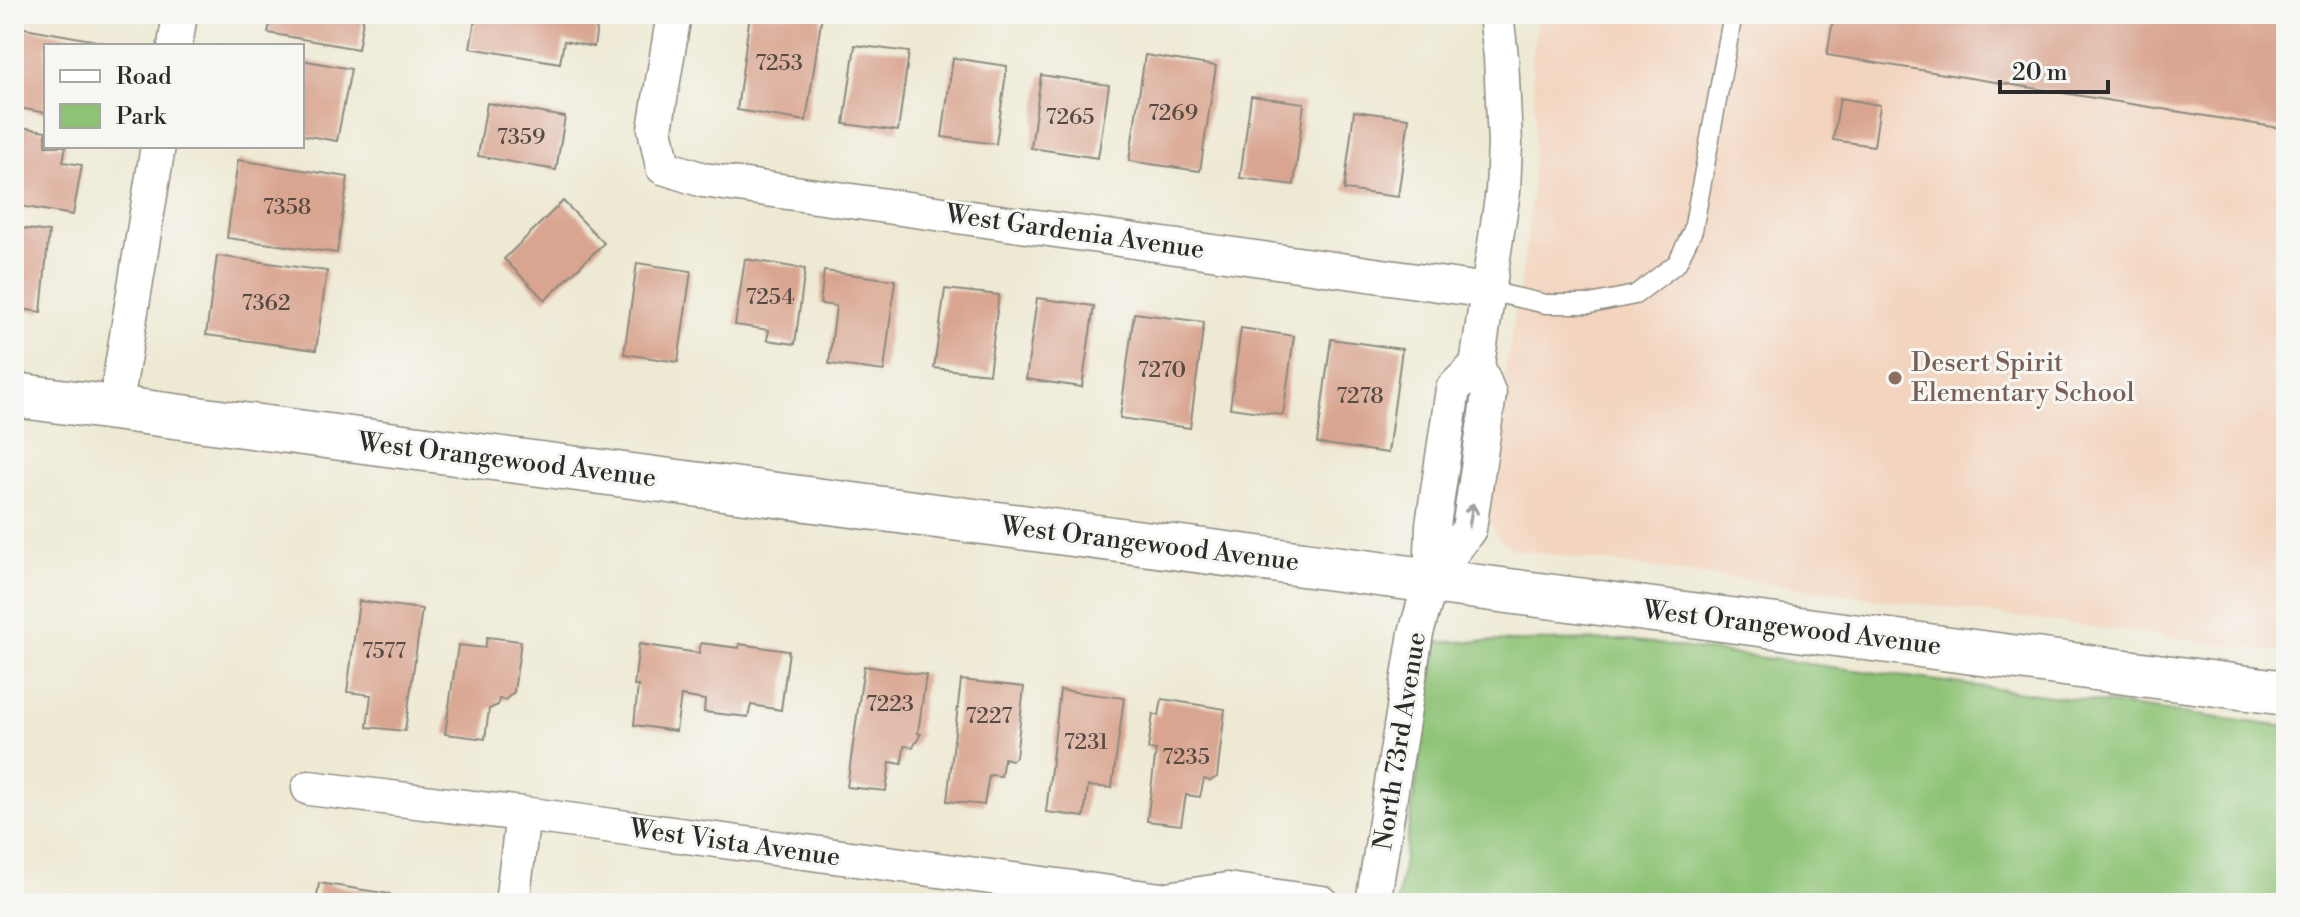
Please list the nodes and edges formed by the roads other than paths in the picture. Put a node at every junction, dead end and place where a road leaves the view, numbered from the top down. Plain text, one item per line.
1 (180, 14) edge
2 (674, 14) edge
3 (1496, 14) edge
4 (1733, 14) edge
5 (175, 44) edge
6 (158, 148) edge
7 (1488, 291) junction
8 (14, 395) edge
9 (115, 409) junction
10 (1431, 581) junction
11 (2286, 693) edge
12 (309, 788) dead end
13 (523, 814) junction
14 (1164, 901) edge
15 (512, 903) edge
16 (1322, 903) edge
17 (1373, 903) edge

1 - 5 street
2 - 7 street, West Gardenia Avenue
3 - 7 street, North 73rd Avenue
4 - 7 lane
6 - 9 street
7 - 10 street, North 73rd Avenue
8 - 9 street, West Orangewood Avenue
9 - 10 street, West Orangewood Avenue
10 - 11 street, West Orangewood Avenue
10 - 17 street, North 73rd Avenue
12 - 13 street, West Vista Avenue
13 - 14 street, West Vista Avenue
13 - 15 street
14 - 16 street, West Vista Avenue

